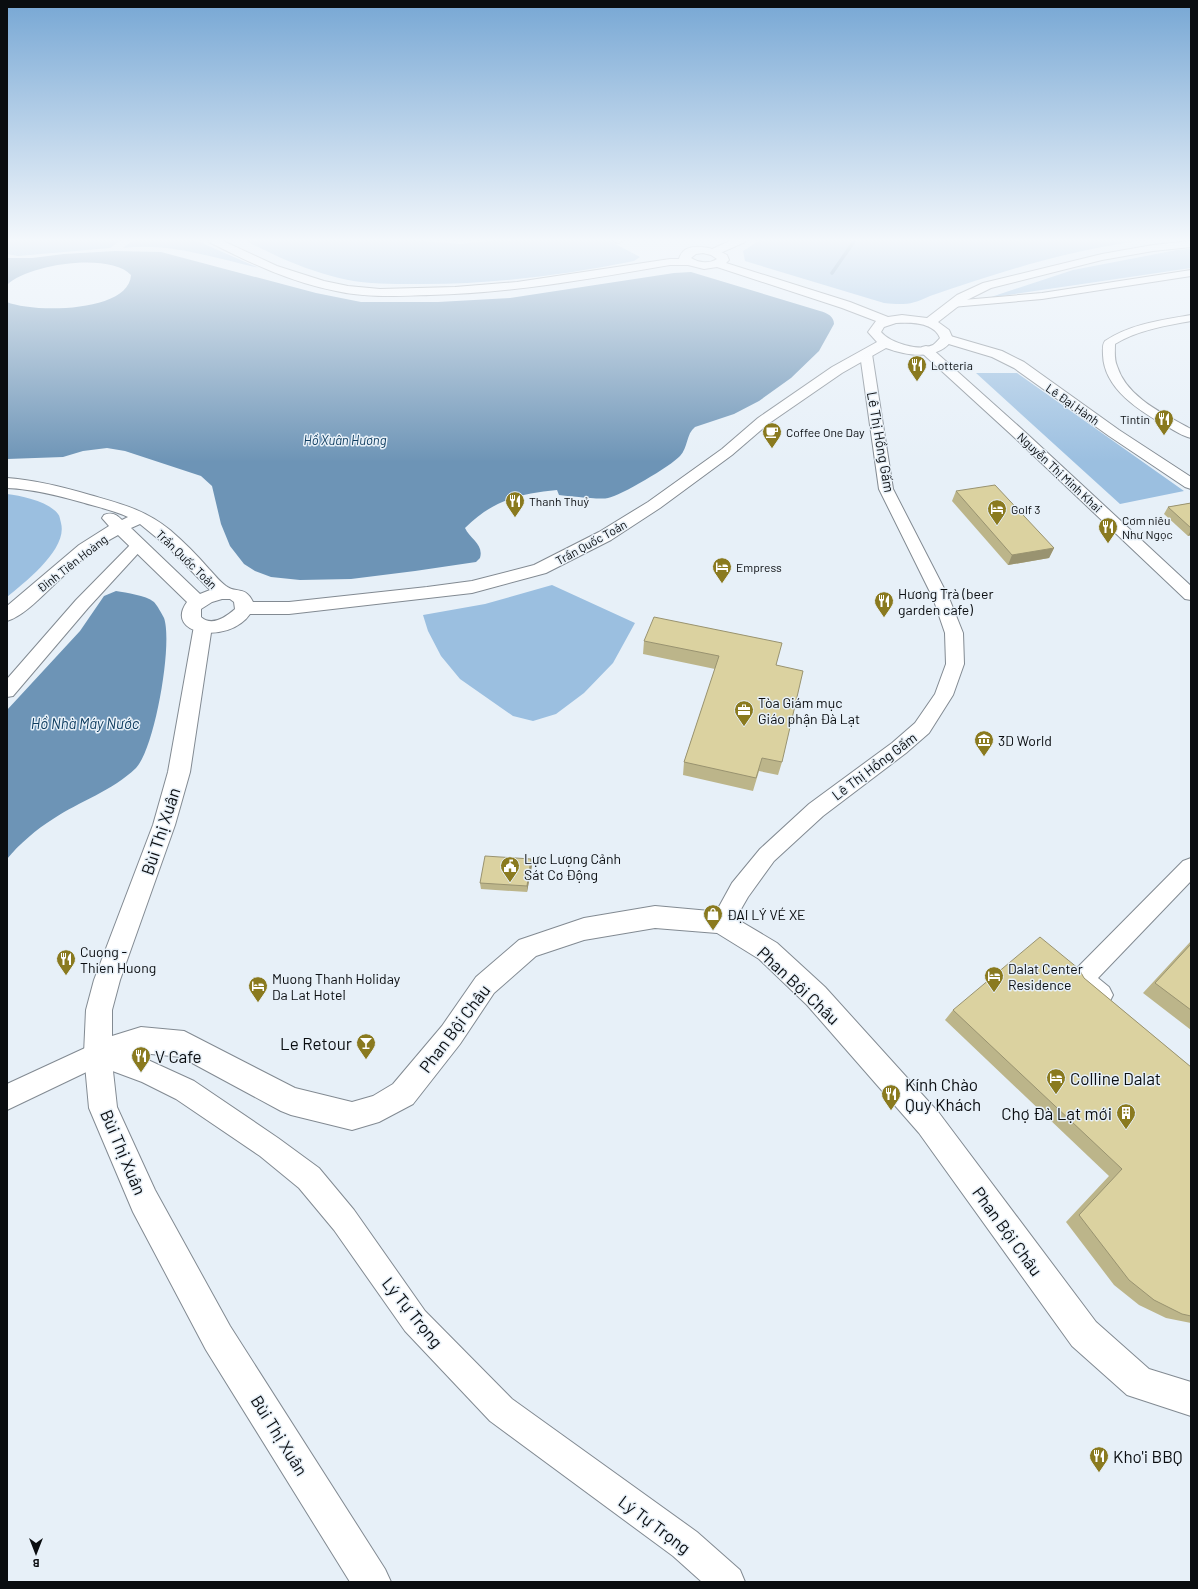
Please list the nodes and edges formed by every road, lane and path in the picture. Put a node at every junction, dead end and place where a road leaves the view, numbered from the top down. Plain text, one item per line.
1 (869, 314) edge
2 (939, 314) edge
3 (1191, 318) edge
4 (886, 321) junction
5 (928, 323) junction
6 (947, 339) junction
7 (885, 343) junction
8 (926, 350) junction
9 (866, 354) junction
10 (1191, 434) edge
11 (7, 483) edge
12 (1191, 484) edge
13 (86, 498) junction
14 (141, 518) junction
15 (121, 527) junction
16 (138, 545) junction
17 (222, 593) junction
18 (1191, 595) edge
19 (198, 602) junction
20 (245, 608) junction
21 (7, 615) edge
22 (203, 626) junction
23 (7, 691) edge
24 (1191, 867) edge
25 (721, 923) junction
26 (1118, 1009) edge
27 (98, 1054) junction
28 (7, 1097) edge
29 (1191, 1399) edge
30 (372, 1582) edge
31 (728, 1582) edge

1 - 4 main road
2 - 5 main road
3 - 10 street
4 - 5 main road
4 - 7 main road
5 - 6 main road
6 - 8 main road
6 - 12 main road, Lê Đại Hành
7 - 8 main road
7 - 9 main road, Trần Quốc Toản
8 - 18 street, Nguyễn Thị Minh Khai
9 - 20 main road, Trần Quốc Toản
9 - 25 street, Lê Thị Hồng Gấm
11 - 13 main road, Trần Quốc Toản
13 - 14 main road, Trần Quốc Toản
13 - 15 main road, Trần Quốc Toản
14 - 15 main road, Đinh Tiên Hoàng
14 - 17 main road, Trần Quốc Toản
15 - 16 main road, Trần Quốc Toản
15 - 21 main road, Đinh Tiên Hoàng
16 - 19 main road, Trần Quốc Toản
16 - 23 street
17 - 19 main road
17 - 20 main road
19 - 22 main road
20 - 22 main road
22 - 27 main road, Bùi Thị Xuân
24 - 26 street
25 - 27 main road, Phan Bội Châu
25 - 29 main road, Phan Bội Châu
27 - 28 street
27 - 30 main road, Bùi Thị Xuân
27 - 31 street, Lý Tự Trọng

